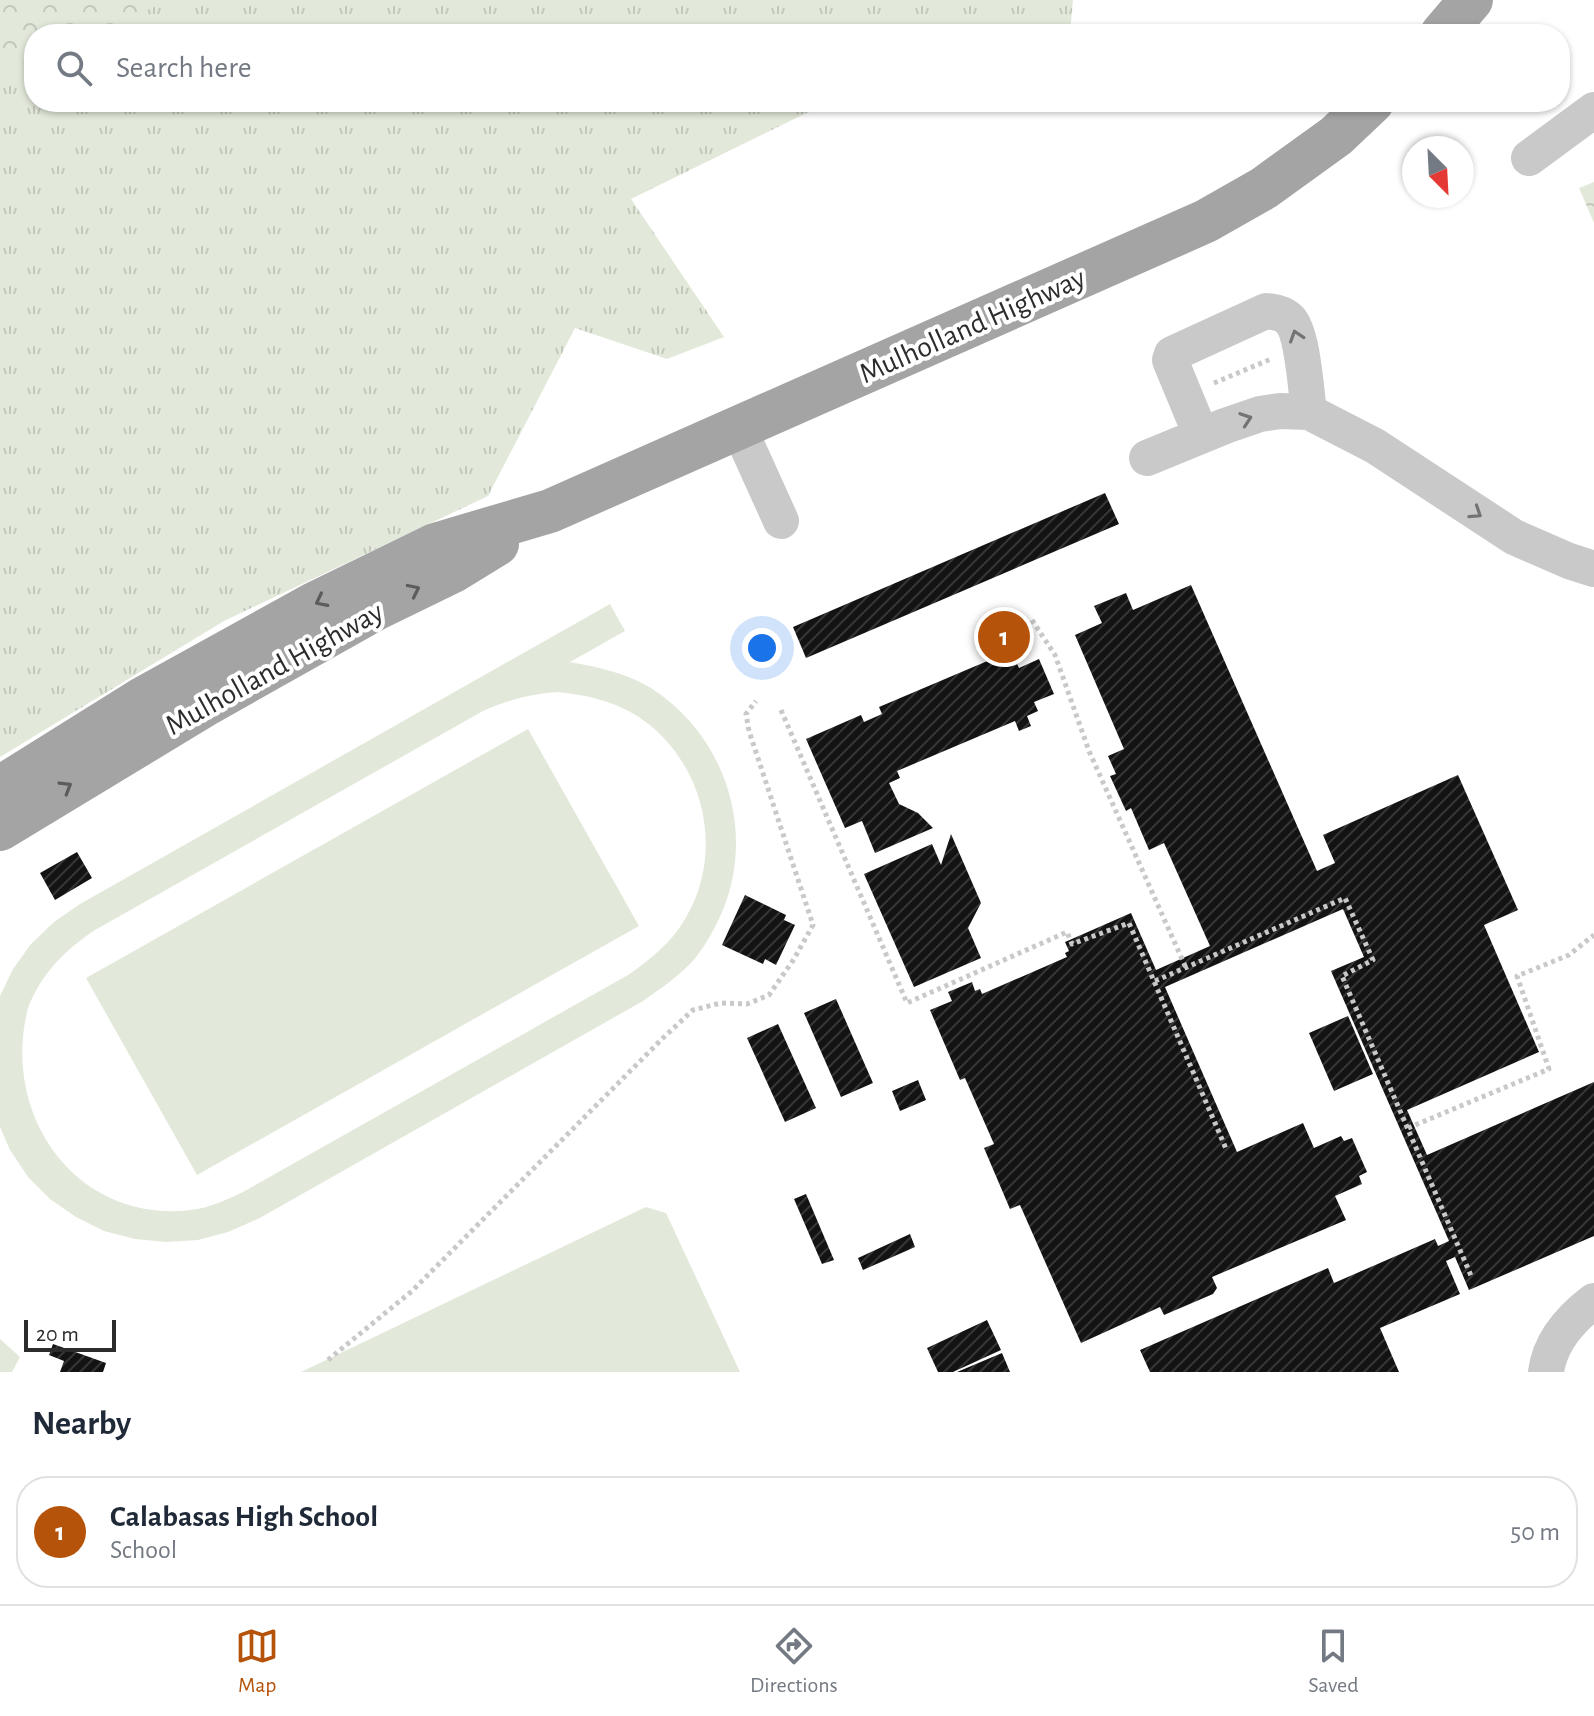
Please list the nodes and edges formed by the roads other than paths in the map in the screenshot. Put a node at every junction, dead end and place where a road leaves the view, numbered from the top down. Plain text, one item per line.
1 (1471, 0) edge
2 (1451, 24) edge
3 (1594, 110) edge
4 (1361, 112) edge
5 (1529, 158) dead end
6 (1309, 412) junction
7 (739, 428) junction
8 (1201, 435) junction
9 (1147, 458) dead end
10 (550, 511) junction
11 (781, 521) dead end
12 (1594, 569) edge
13 (0, 788) edge
14 (0, 829) edge
15 (1594, 1301) edge
16 (1546, 1372) edge

1 - 2 main road
3 - 5 lane
4 - 7 main road, Mulholland Highway
8 -> 6 lane
6 -> 8 lane
6 -> 12 lane
7 - 10 main road, Mulholland Highway
7 - 11 lane
8 - 9 lane
10 -> 13 main road, Mulholland Highway
14 -> 10 main road, Mulholland Highway
15 - 16 lane

